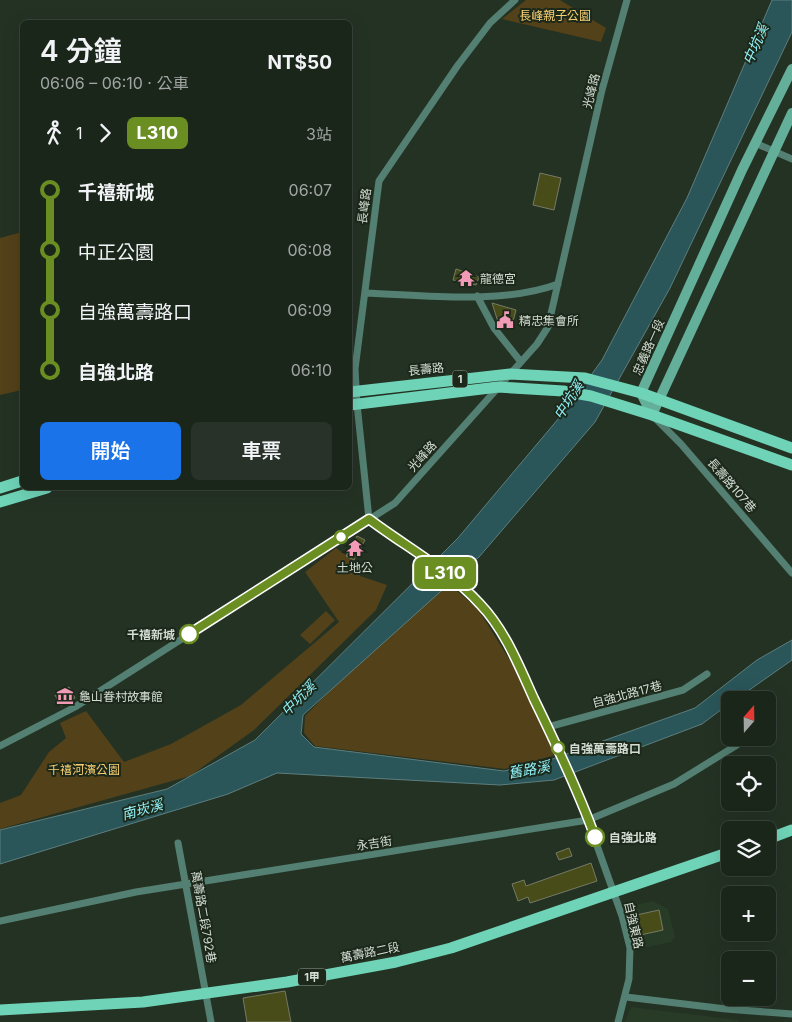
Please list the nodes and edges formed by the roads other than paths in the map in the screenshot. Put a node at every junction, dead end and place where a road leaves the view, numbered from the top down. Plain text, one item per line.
1 (515, 0) edge
2 (627, 0) edge
3 (792, 69) edge
4 (792, 113) edge
5 (755, 143) junction
6 (774, 151) junction
7 (792, 159) edge
8 (558, 284) junction
9 (365, 293) junction
10 (477, 296) junction
11 (521, 362) junction
12 (510, 374) junction
13 (498, 387) junction
14 (353, 391) edge
15 (641, 393) junction
16 (658, 399) junction
17 (353, 405) edge
18 (652, 415) junction
19 (792, 448) edge
20 (792, 465) edge
21 (20, 483) edge
22 (0, 488) edge
23 (40, 490) edge
24 (0, 502) edge
25 (369, 519) junction
26 (792, 573) edge
27 (707, 674) dead end
28 (548, 728) junction
29 (0, 746) edge
30 (737, 746) dead end
31 (588, 820) junction
32 (792, 830) edge
33 (776, 836) edge
34 (178, 843) dead end
35 (721, 855) edge
36 (187, 883) junction
37 (613, 891) junction
38 (0, 921) edge
39 (206, 994) junction
40 (626, 997) junction
41 (0, 1010) edge
42 (792, 1014) edge
43 (211, 1022) edge
44 (618, 1022) edge

1 - 9 street, 長峰路
2 - 8 street, 光峰路
3 - 5 main road, 忠義路一段
4 - 6 main road
5 - 6 street
5 - 15 main road, 忠義路一段
6 - 7 street
6 - 16 main road
8 - 10 street
8 - 11 street, 光峰路
9 - 10 street
9 - 14 street, 長峰路
10 - 11 street
11 - 12 street, 光峰路
12 - 13 street, 光峰路
12 - 14 main road, 長壽路 / 1
12 - 15 main road, 長壽路 / 1
13 - 17 main road, 1
13 - 18 main road, 1
13 - 25 street, 光峰路
14 - 17 street, 長峰路
15 - 16 main road, 1
15 - 18 main road, 忠義路一段
16 - 18 main road
16 - 19 main road, 1
17 - 25 street, 長峰路
18 - 20 main road, 1
18 - 26 street, 長壽路107巷
21 - 22 main road
23 - 24 main road
25 - 28 street
25 - 29 street, 光峰路
27 - 28 street, 自強北路17巷
28 - 31 street
30 - 31 street, 永吉街
31 - 36 street, 永吉街
31 - 37 street
32 - 33 main road
34 - 36 street, 萬壽路二段792巷
35 - 37 main road, 萬壽路二段 / 1甲
36 - 38 street, 永吉街
36 - 39 street, 萬壽路二段792巷
37 - 39 main road, 萬壽路二段 / 1甲
37 - 40 street, 自強東路
39 - 41 main road, 萬壽路二段 / 1甲
39 - 43 street, 萬壽路二段792巷
40 - 42 street
40 - 44 street, 自強東路

